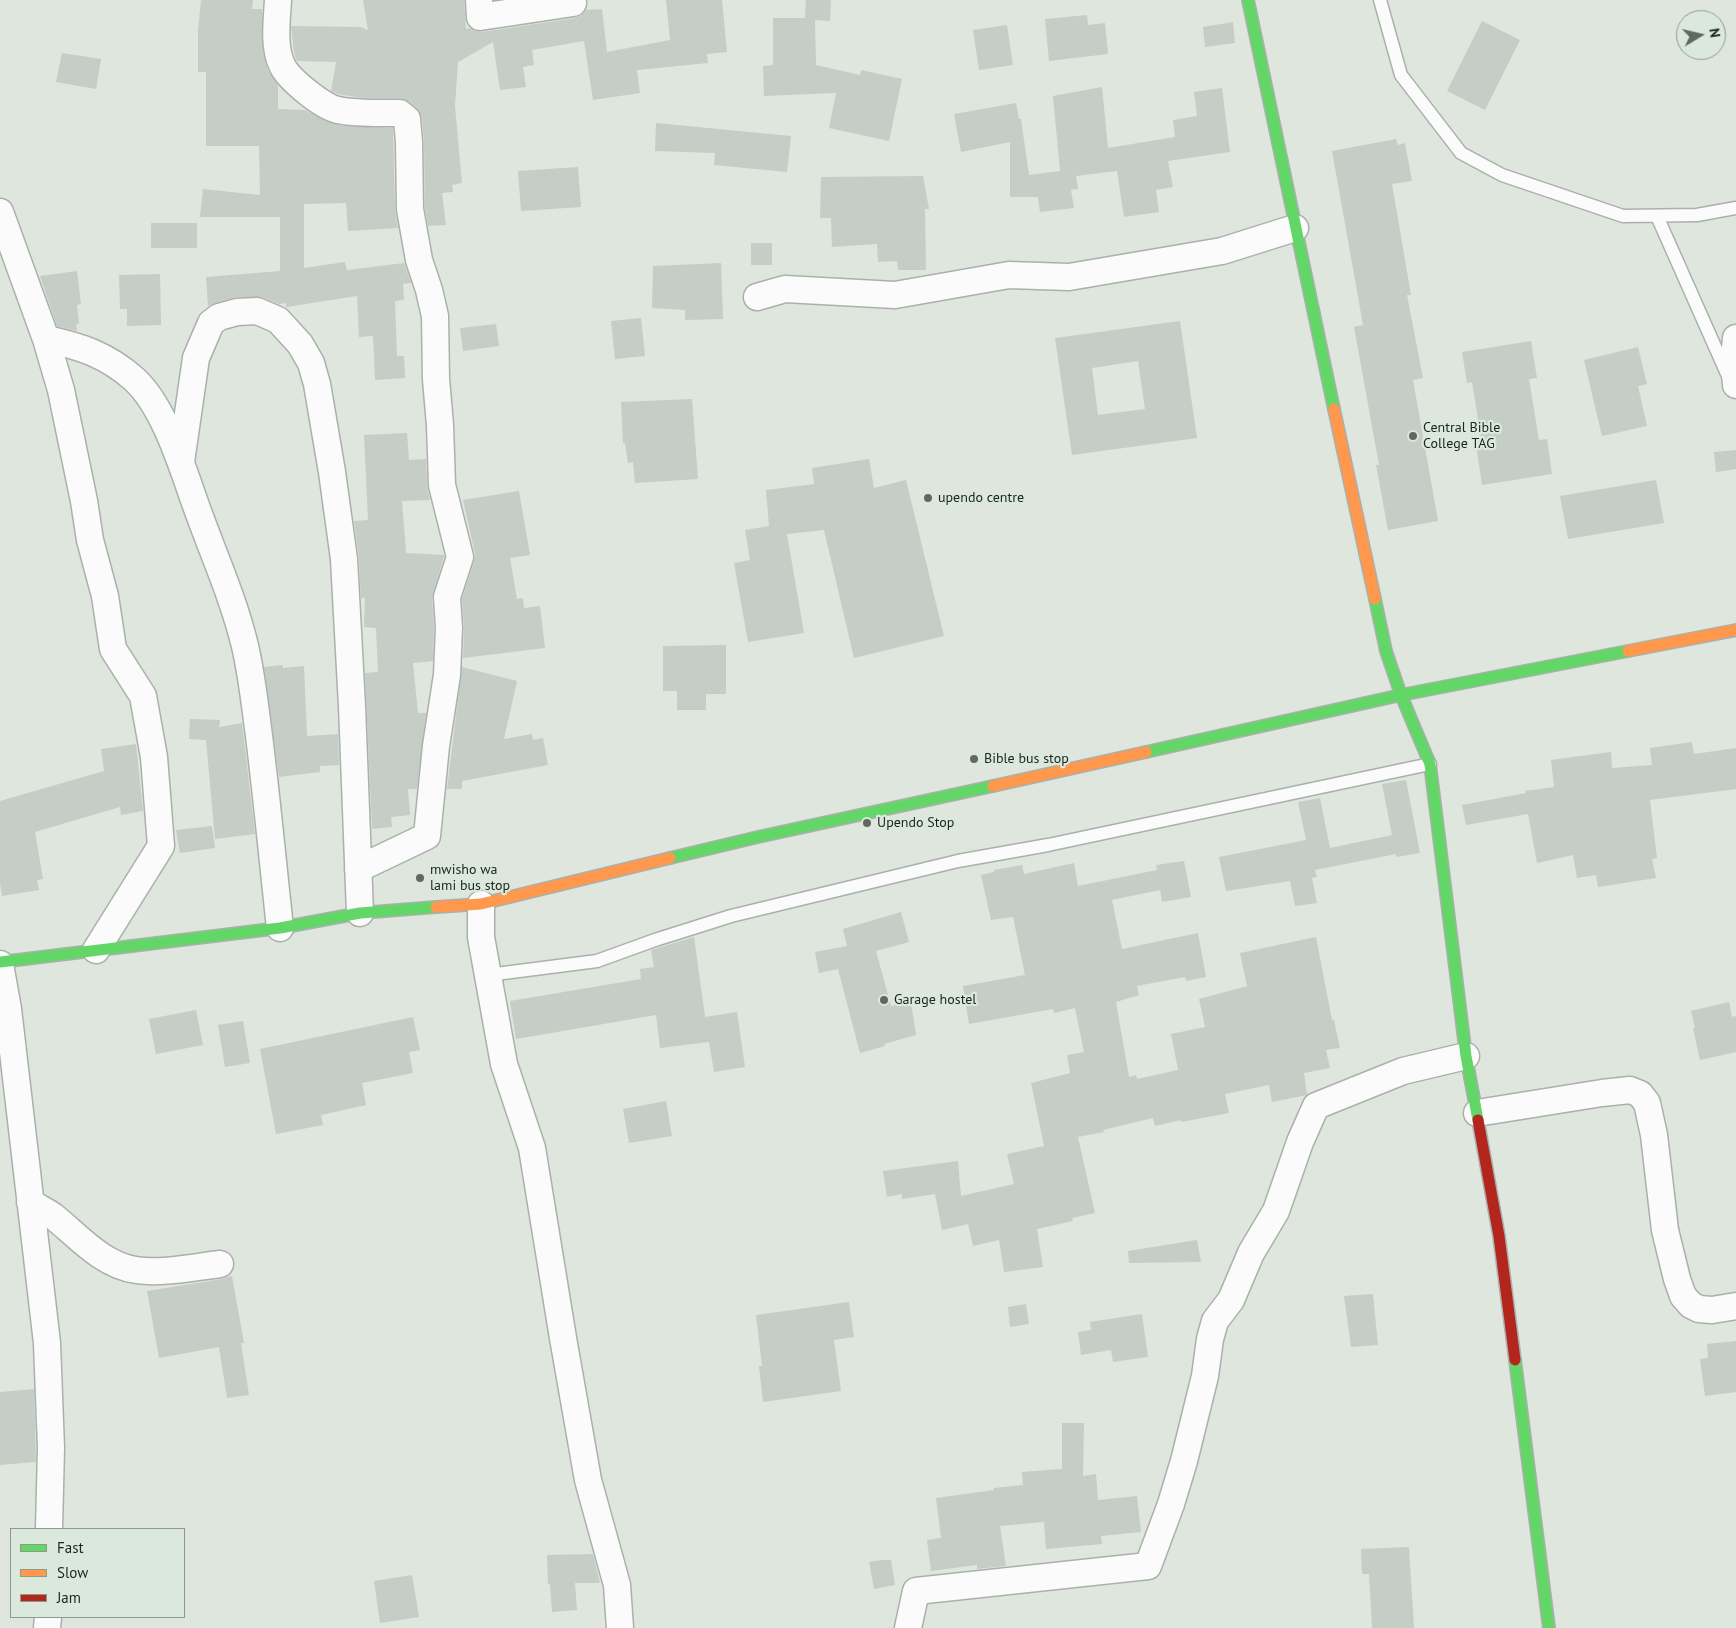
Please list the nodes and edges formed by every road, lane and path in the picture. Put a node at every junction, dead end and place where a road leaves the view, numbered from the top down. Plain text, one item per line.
1 (278, 0) edge
2 (479, 0) edge
3 (1248, 0) edge
4 (1380, 0) edge
5 (572, 3) dead end
6 (1736, 208) edge
7 (0, 212) edge
8 (1657, 216) junction
9 (1295, 228) junction
10 (757, 296) dead end
11 (1736, 338) edge
12 (46, 339) junction
13 (1736, 385) edge
14 (1736, 394) edge
15 (181, 462) junction
16 (1736, 630) edge
17 (1401, 695) junction
18 (1430, 764) junction
19 (358, 869) junction
20 (481, 904) junction
21 (360, 913) junction
22 (280, 928) junction
23 (96, 950) junction
24 (0, 963) edge
25 (488, 975) junction
26 (4, 1010) edge
27 (1466, 1056) junction
28 (1477, 1113) junction
29 (30, 1202) junction
30 (220, 1264) dead end
31 (1736, 1306) edge
32 (49, 1528) edge
33 (620, 1628) edge
34 (908, 1628) edge
35 (1549, 1628) edge

1 - 19 street
2 - 5 street
3 - 9 main road
4 - 8 lane
6 - 8 lane
7 - 12 street
8 - 14 lane
9 - 10 street
9 - 17 main road
11 - 13 street
12 - 15 street
12 - 23 street
15 - 19 street
15 - 22 street
16 - 17 main road
17 - 18 main road
17 - 20 main road
18 - 25 lane
18 - 27 main road
19 - 21 street
20 - 21 main road
20 - 25 street
21 - 22 main road
22 - 23 main road
23 - 24 main road
24 - 26 street
25 - 33 street
26 - 29 street
27 - 28 main road
27 - 34 street
28 - 31 street
28 - 35 main road
29 - 30 street
29 - 32 street

